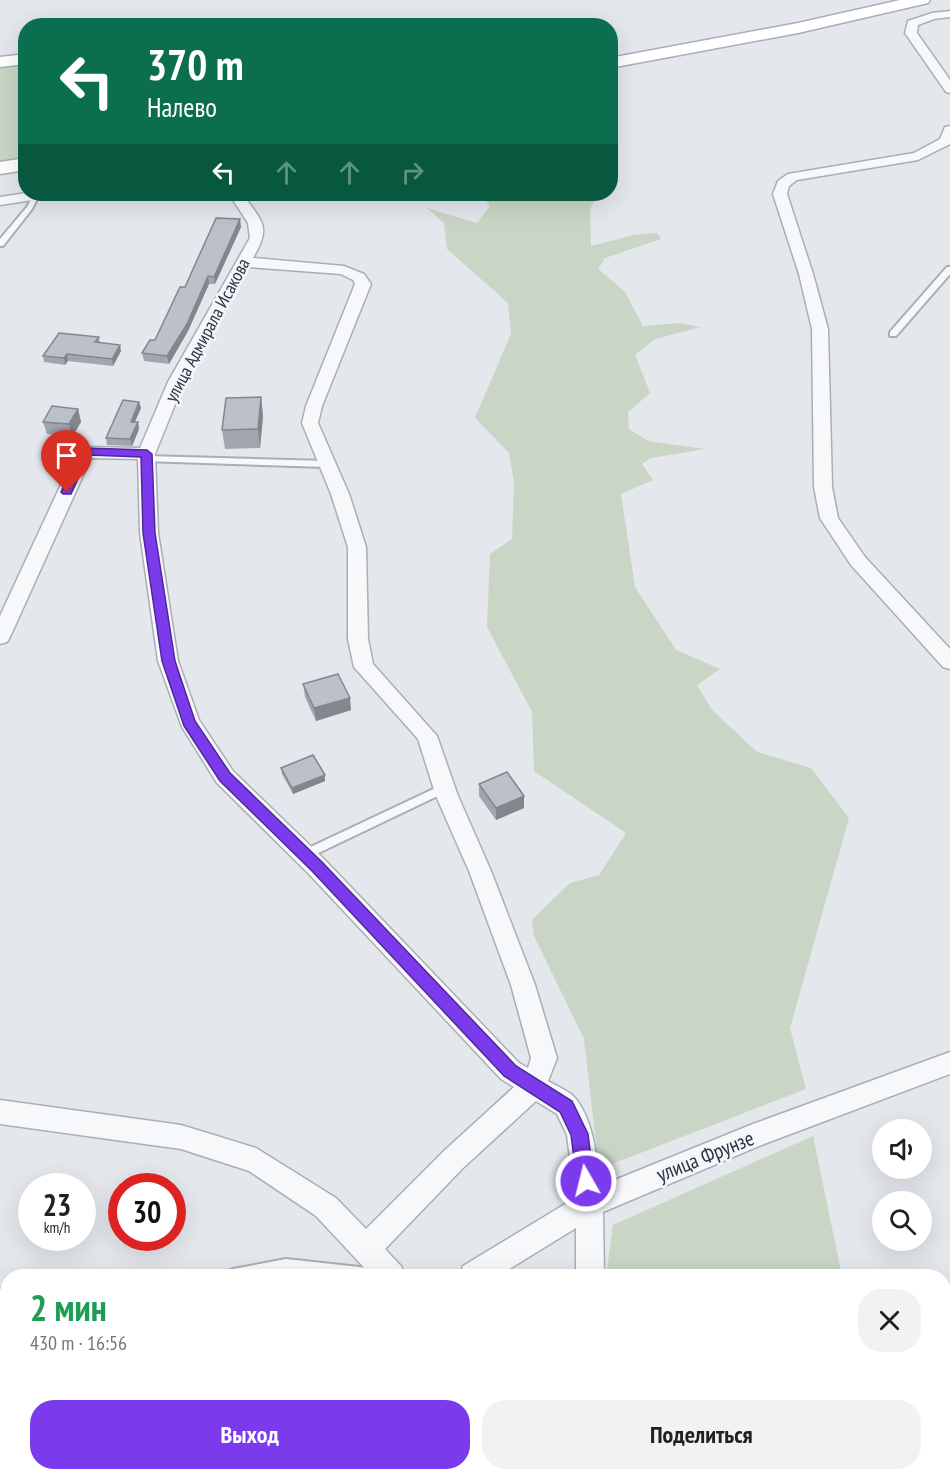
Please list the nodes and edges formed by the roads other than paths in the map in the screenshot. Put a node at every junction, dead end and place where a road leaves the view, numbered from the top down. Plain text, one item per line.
1 (922, 0) edge
2 (950, 14) edge
3 (18, 60) edge
4 (0, 62) edge
5 (618, 62) edge
6 (950, 89) edge
7 (950, 130) edge
8 (18, 165) edge
9 (0, 168) edge
10 (18, 198) edge
11 (0, 201) edge
12 (36, 201) edge
13 (241, 201) edge
14 (0, 244) edge
15 (243, 262) junction
16 (950, 269) edge
17 (893, 334) dead end
18 (147, 456) junction
19 (326, 464) junction
20 (0, 637) edge
21 (950, 662) edge
22 (444, 788) junction
23 (304, 855) junction
24 (950, 1063) edge
25 (533, 1087) junction
26 (0, 1112) edge
27 (589, 1204) junction
28 (366, 1250) junction
29 (270, 1269) edge
30 (314, 1269) edge
31 (384, 1269) edge
32 (484, 1269) edge
33 (590, 1269) edge

1 - 5 main road
2 - 6 street
3 - 4 main road
7 - 21 street
8 - 9 main road
10 - 11 street
12 - 14 lane
13 - 15 street, улица Адмирала Исакова
15 - 18 street, улица Адмирала Исакова
15 - 19 street
16 - 17 lane
18 - 19 lane
18 - 20 street
18 - 23 street, улица Адмирала Исакова
19 - 22 street
22 - 23 lane
22 - 25 street
23 - 25 street, улица Адмирала Исакова
24 - 27 street, улица Фрунзе
25 - 27 street, улица Адмирала Исакова
25 - 28 street
26 - 28 street
27 - 32 street, улица Фрунзе
27 - 33 street, улица Адмирала Исакова
28 - 31 street
29 - 30 lane

